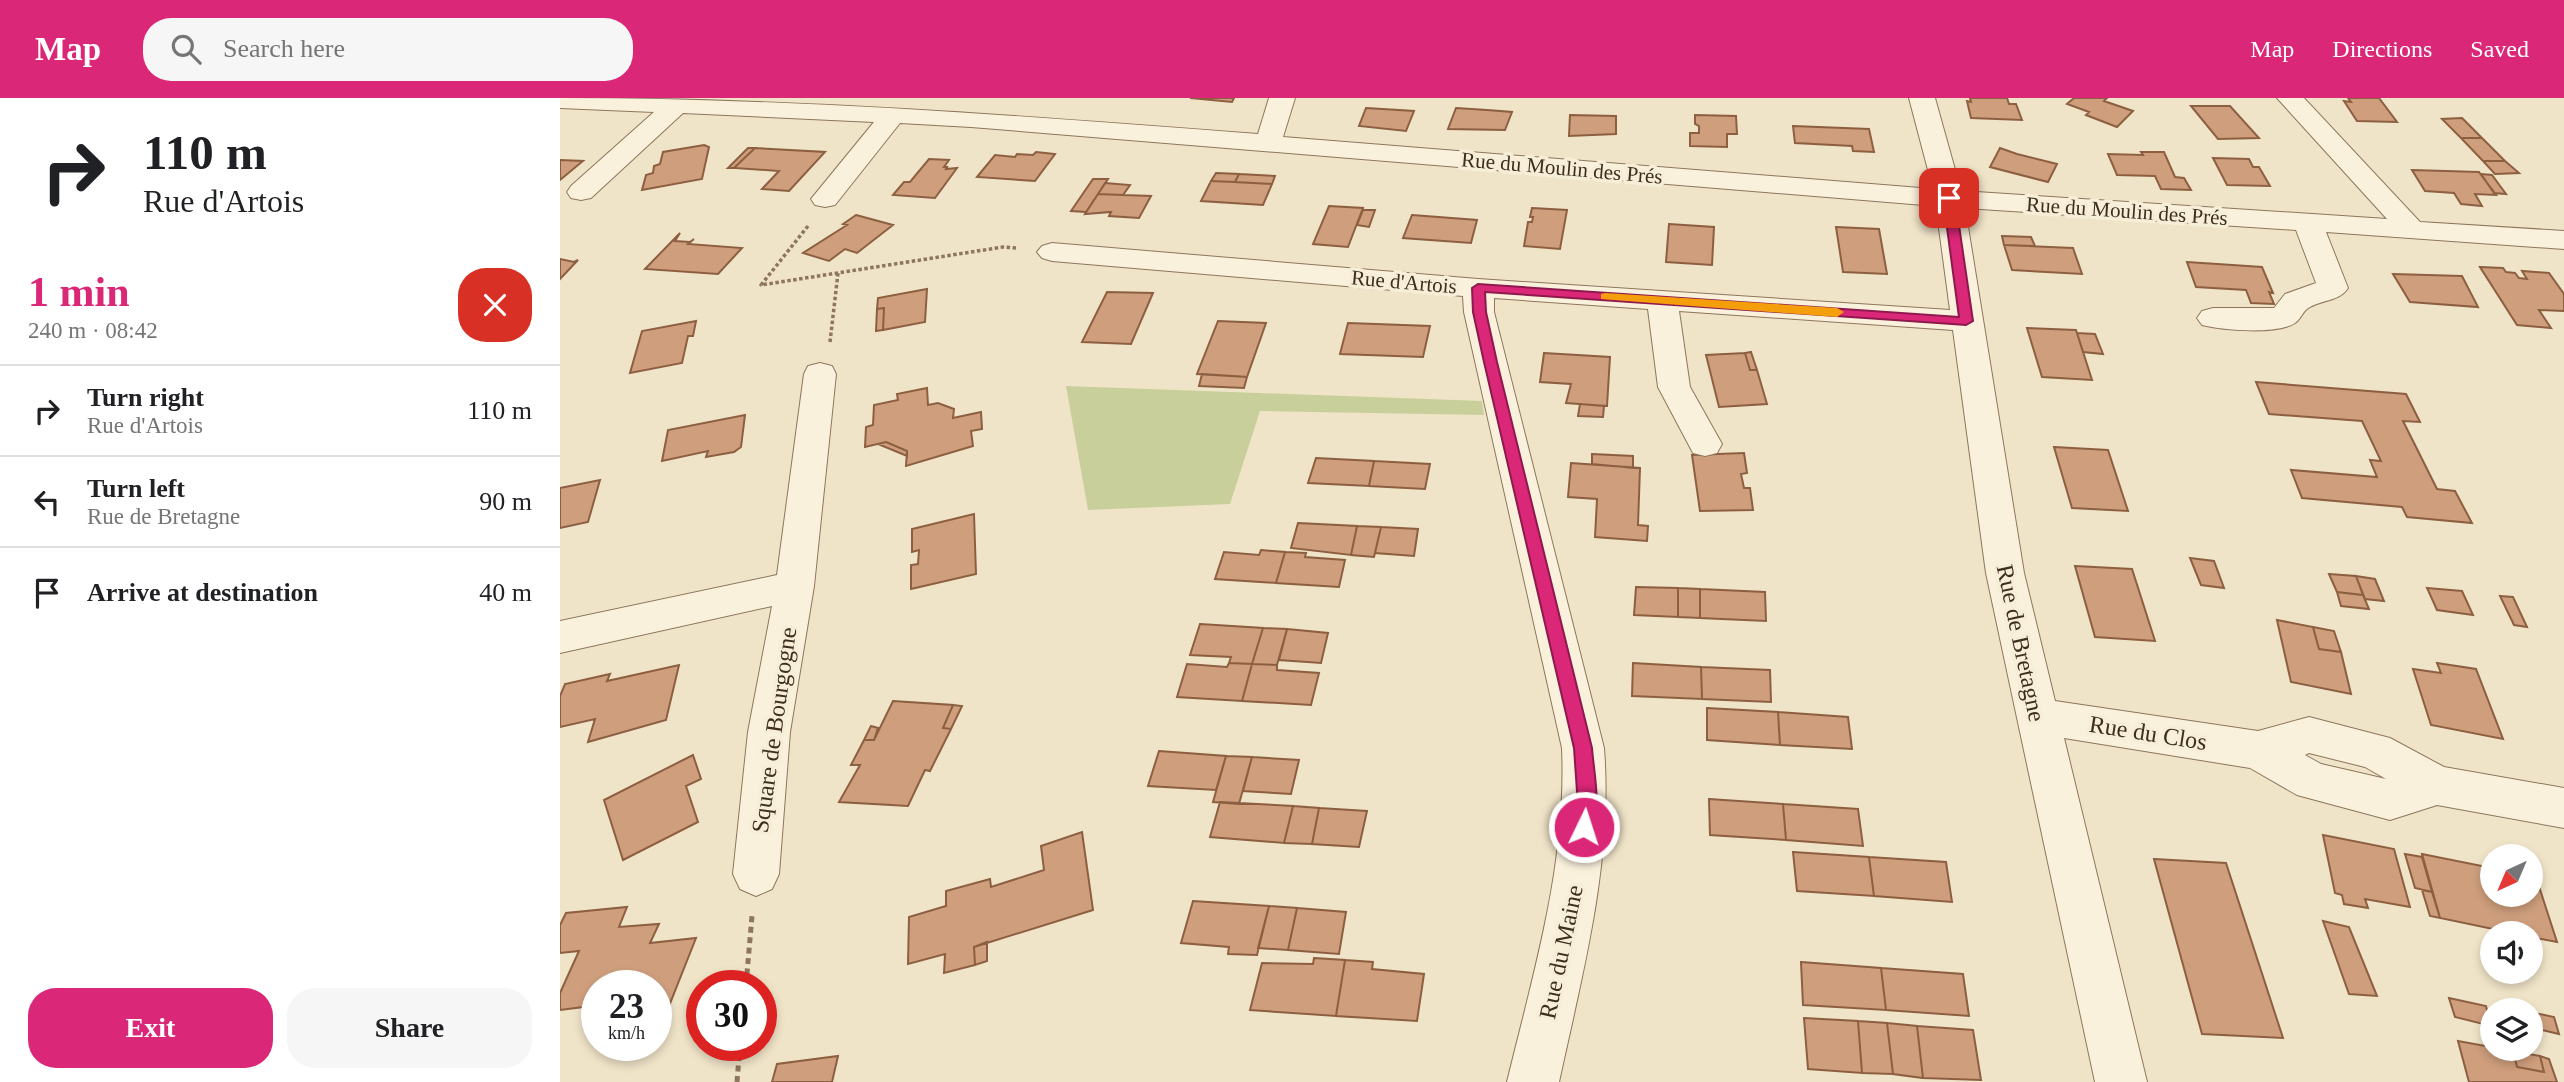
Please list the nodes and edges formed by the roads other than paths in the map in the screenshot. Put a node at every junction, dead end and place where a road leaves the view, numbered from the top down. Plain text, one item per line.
1 (987, 98) edge
2 (1282, 98) edge
3 (1922, 98) edge
4 (2290, 98) edge
5 (560, 100) edge
6 (681, 102) edge
7 (893, 116) junction
8 (971, 120) junction
9 (1268, 144) junction
10 (581, 192) dead end
11 (1949, 198) junction
12 (825, 200) road end
13 (2308, 224) junction
14 (2412, 230) junction
15 (2564, 240) edge
16 (1052, 252) road end
17 (1478, 288) junction
18 (1662, 300) junction
19 (2213, 318) dead end
20 (1966, 321) junction
21 (820, 374) road end
22 (1705, 444) dead end
23 (795, 586) junction
24 (560, 637) edge
25 (2038, 716) junction
26 (2564, 807) edge
27 (756, 873) road end
28 (1533, 1082) edge
29 (2121, 1082) edge

1 - 8 street
2 - 9 street
3 - 11 street, Rue de Bretagne
4 - 14 street
5 - 6 street, Rue du Moulin des Prés
6 - 7 street, Rue du Moulin des Prés
6 - 10 street
7 - 8 street, Rue du Moulin des Prés
7 - 12 street
8 - 9 street, Rue du Moulin des Prés
9 - 11 street, Rue du Moulin des Prés
11 - 13 street, Rue du Moulin des Prés
11 - 20 street, Rue de Bretagne
13 - 14 street, Rue du Moulin des Prés
13 - 19 street
14 - 15 street, Rue du Moulin des Prés
16 - 17 street, Rue d'Artois
17 - 18 street, Rue d'Artois
17 - 28 street, Rue du Maine
18 - 20 street, Rue d'Artois
18 - 22 street
20 - 25 street, Rue de Bretagne
21 - 23 street, Square de Bourgogne
23 - 24 street, Square de Bourgogne
23 - 27 street, Square de Bourgogne
25 - 26 street, Rue du Clos
25 - 29 street, Rue de Bretagne

